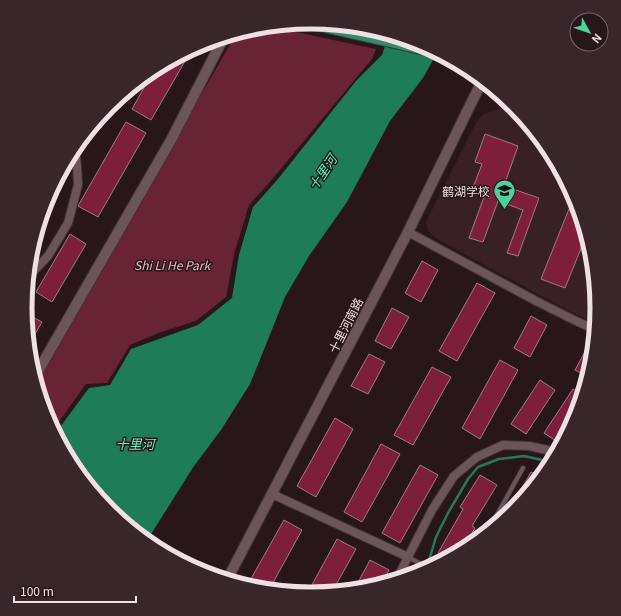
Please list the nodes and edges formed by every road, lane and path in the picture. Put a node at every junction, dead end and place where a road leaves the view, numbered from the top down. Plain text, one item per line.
1 (346, 31) edge
2 (389, 41) edge
3 (220, 44) edge
4 (479, 86) edge
5 (76, 157) edge
6 (408, 232) junction
7 (34, 270) edge
8 (589, 327) edge
9 (39, 370) edge
10 (550, 451) edge
11 (523, 468) dead end
12 (272, 494) junction
13 (496, 516) edge
14 (408, 557) junction
15 (421, 564) edge
16 (401, 572) edge
17 (230, 575) edge

1 - 2 main road
3 - 9 street
4 - 6 street, 十里河南路
5 - 7 street
6 - 8 street
6 - 12 street, 十里河南路
10 - 14 street
11 - 13 lane
12 - 14 street
12 - 17 street, 十里河南路
14 - 15 lane
14 - 16 street

